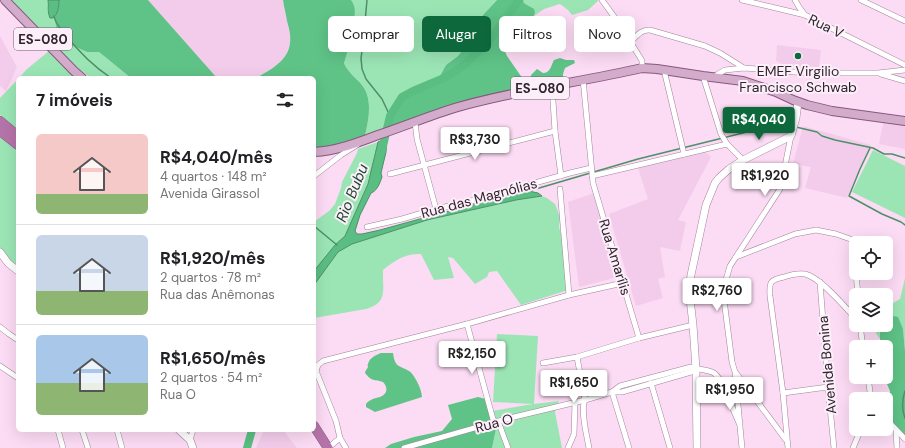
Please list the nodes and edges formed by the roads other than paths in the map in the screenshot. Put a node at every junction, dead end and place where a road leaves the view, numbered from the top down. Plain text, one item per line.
1 (5, 0) edge
2 (602, 0) edge
3 (742, 0) edge
4 (795, 0) edge
5 (861, 0) edge
6 (805, 15) junction
7 (614, 16) edge
8 (905, 21) edge
9 (635, 38) edge
10 (635, 50) edge
11 (905, 65) edge
12 (642, 68) junction
13 (744, 68) junction
14 (664, 70) junction
15 (905, 70) edge
16 (878, 73) junction
17 (80, 76) edge
18 (703, 76) junction
19 (714, 77) junction
20 (583, 79) junction
21 (905, 81) edge
22 (552, 86) junction
23 (798, 102) junction
24 (0, 121) edge
25 (905, 121) edge
26 (414, 122) junction
27 (0, 131) edge
28 (555, 131) junction
29 (16, 134) edge
30 (791, 136) junction
31 (360, 142) junction
32 (726, 142) junction
33 (16, 143) edge
34 (683, 150) junction
35 (316, 152) edge
36 (743, 160) junction
37 (424, 165) junction
38 (591, 172) junction
39 (390, 174) dead end
40 (316, 175) edge
41 (561, 176) junction
42 (560, 189) dead end
43 (436, 209) junction
44 (367, 227) dead end
45 (849, 239) edge
46 (0, 252) edge
47 (736, 257) junction
48 (16, 269) edge
49 (820, 282) junction
50 (623, 283) junction
51 (569, 295) junction
52 (849, 312) edge
53 (467, 324) junction
54 (693, 325) junction
55 (0, 327) edge
56 (639, 338) junction
57 (16, 339) edge
58 (578, 357) junction
59 (543, 363) dead end
60 (0, 366) edge
61 (696, 369) junction
62 (735, 372) junction
63 (16, 377) edge
64 (651, 384) junction
65 (828, 387) junction
66 (612, 392) junction
67 (783, 394) junction
68 (585, 400) junction
69 (575, 402) junction
70 (496, 422) junction
71 (740, 423) junction
72 (893, 427) edge
73 (316, 429) edge
74 (896, 431) junction
75 (59, 432) edge
76 (83, 432) edge
77 (118, 432) edge
78 (182, 432) edge
79 (192, 432) edge
80 (311, 432) edge
81 (858, 436) edge
82 (340, 438) junction
83 (905, 439) edge
84 (190, 440) junction
85 (787, 441) junction
86 (63, 448) edge
87 (88, 448) edge
88 (122, 448) edge
89 (193, 448) edge
90 (321, 448) edge
91 (328, 448) edge
92 (346, 448) edge
93 (404, 448) edge
94 (508, 448) edge
95 (568, 448) edge
96 (589, 448) edge
97 (629, 448) edge
98 (670, 448) edge
99 (697, 448) edge
100 (742, 448) edge
101 (788, 448) edge
102 (834, 448) edge
103 (853, 448) edge
104 (897, 448) edge

1 - 17 main road, ES-080
2 - 7 street
3 - 6 street, Rua V
4 - 6 street
5 - 8 street
6 - 11 street, Rua V
9 - 13 street
10 - 12 street
12 - 14 main road, ES-080
12 - 20 main road, ES-080
13 - 16 street
13 - 19 street
14 - 18 main road, ES-080
14 - 34 street
15 - 16 street
16 - 21 street
18 - 19 main road, ES-080
18 - 32 street
19 - 23 main road, ES-080
20 - 22 main road, ES-080
20 - 38 street, Rua Amarílis
22 - 26 main road, ES-080
22 - 28 street
23 - 25 main road, ES-080
23 - 30 street
24 - 29 highway
26 - 31 main road, ES-080
26 - 37 street
27 - 33 highway
28 - 37 street
28 - 41 street
30 - 36 street
30 - 47 street
31 - 35 main road, ES-080
31 - 40 street
32 - 34 street, Rua das Magnólias
32 - 36 street
34 - 38 street, Rua das Magnólias
36 - 54 street
37 - 39 street
37 - 43 street
38 - 41 street, Rua das Magnólias
38 - 50 street, Rua Amarílis
41 - 43 street, Rua das Magnólias
42 - 51 street
43 - 44 street, Rua das Magnólias
45 - 47 street
46 - 48 street
47 - 62 street
49 - 52 street
49 - 65 street, Avenida Bonina
49 - 67 street
50 - 51 street
50 - 56 street, Rua Amarílis
51 - 53 street
53 - 70 street
53 - 82 street
54 - 56 street
54 - 61 street
55 - 57 street
56 - 58 street
58 - 59 street
58 - 68 street
60 - 63 street
61 - 64 street
61 - 66 street
61 - 71 street
61 - 99 street
62 - 71 street
62 - 85 street
64 - 66 street
64 - 98 street
65 - 67 street
65 - 102 street, Avenida Bonina
66 - 68 street, Rua O
66 - 97 street
67 - 85 street
68 - 69 street, Rua O
68 - 96 street
69 - 70 street, Rua O
69 - 95 street
70 - 93 street, Rua O
70 - 94 street
71 - 100 street
72 - 74 street
73 - 91 highway
74 - 83 street
74 - 104 street
75 - 86 street
76 - 87 street
77 - 88 street
78 - 84 street
79 - 84 street
80 - 90 highway
81 - 103 street
82 - 91 street
82 - 92 street
84 - 89 street
85 - 101 street

